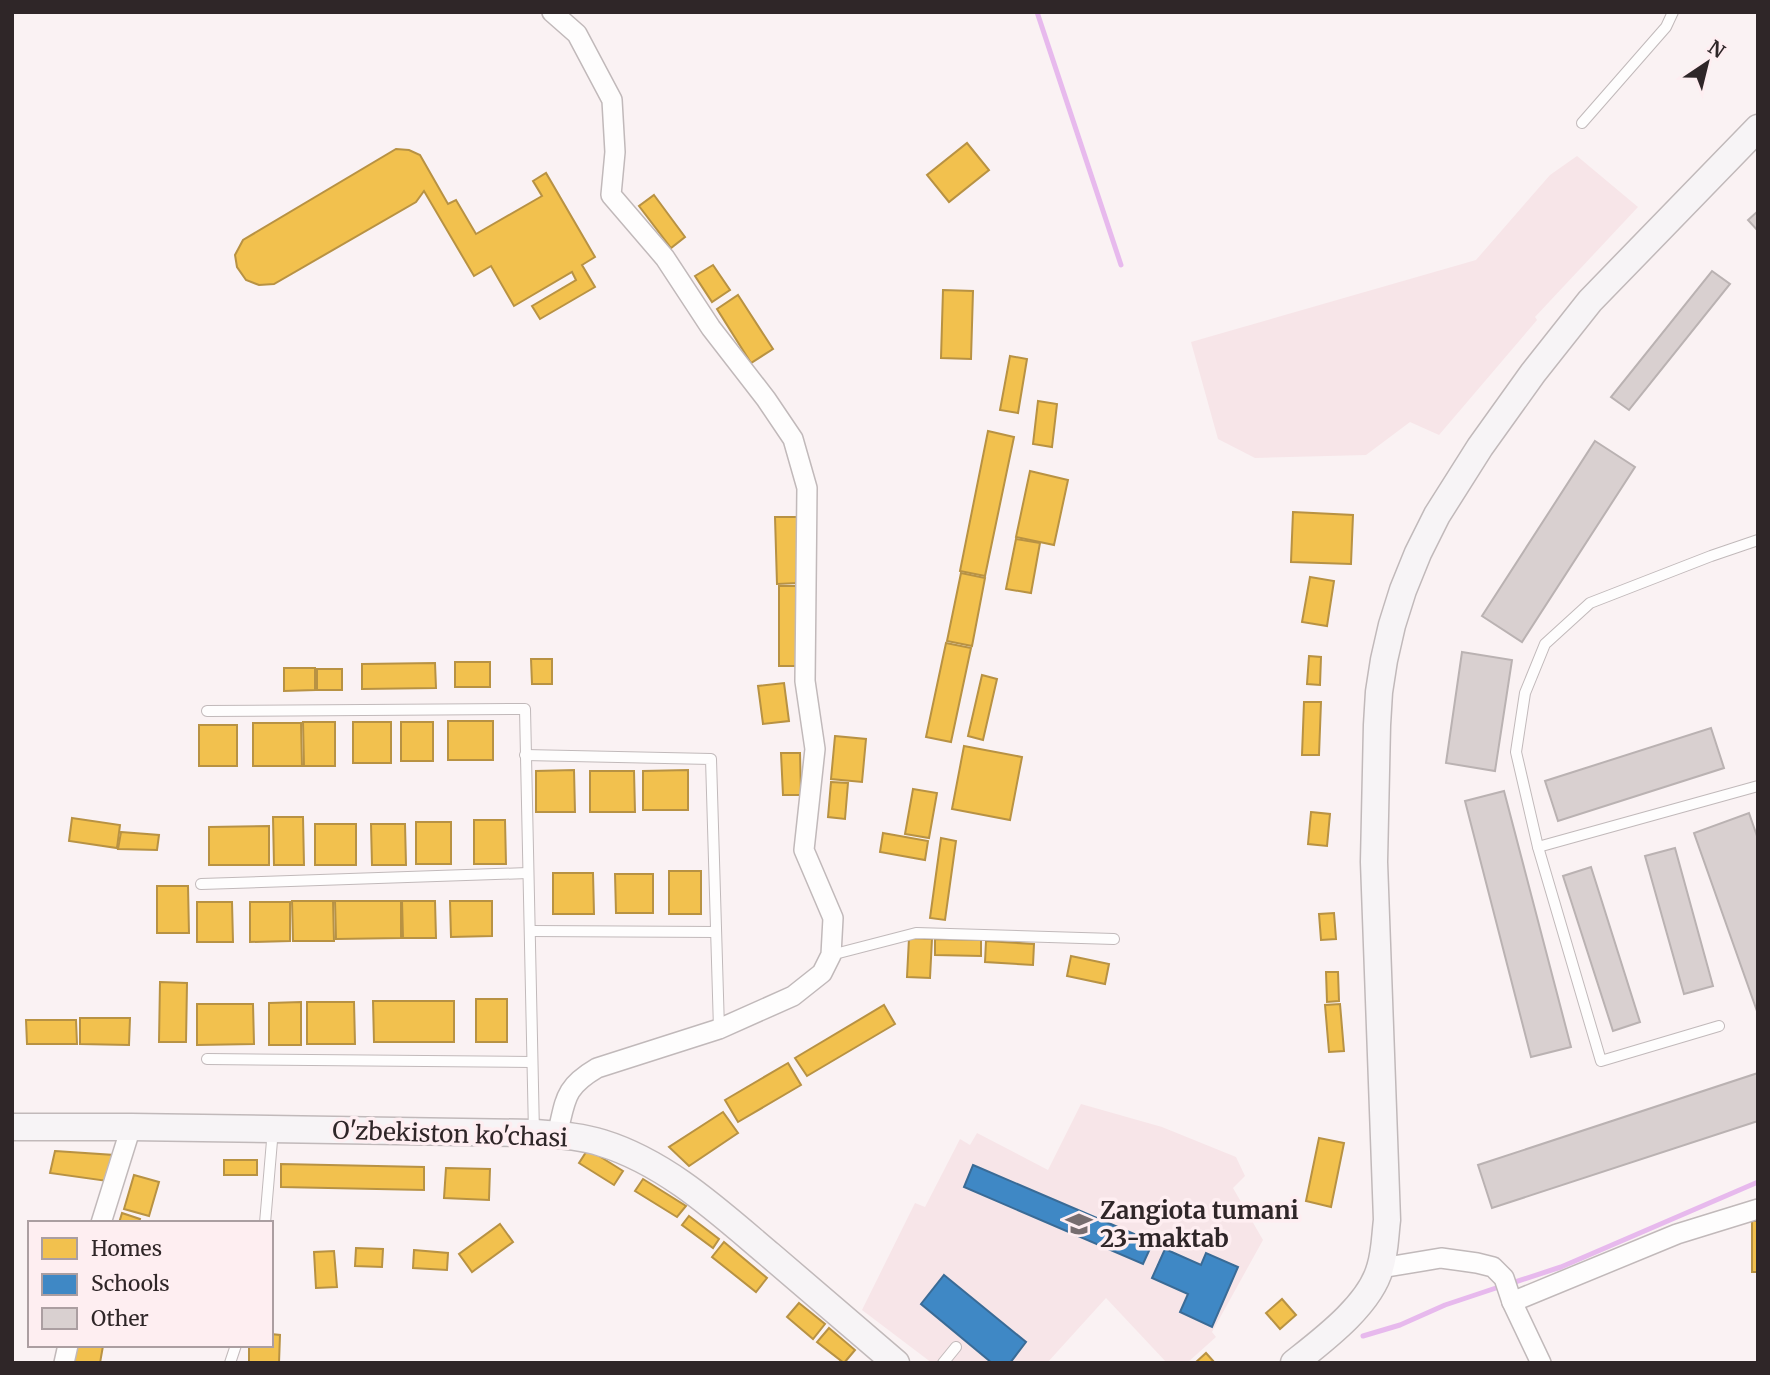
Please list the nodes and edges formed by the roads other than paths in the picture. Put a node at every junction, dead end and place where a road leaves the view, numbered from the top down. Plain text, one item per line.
1 (1673, 12) edge
2 (557, 14) edge
3 (1582, 123) dead end
4 (1758, 128) edge
5 (1758, 540) edge
6 (207, 711) dead end
7 (526, 755) junction
8 (1758, 786) edge
9 (1538, 847) junction
10 (528, 873) junction
11 (201, 884) dead end
12 (530, 931) junction
13 (716, 932) junction
14 (1114, 939) dead end
15 (831, 955) junction
16 (1719, 1026) dead end
17 (719, 1029) junction
18 (207, 1059) dead end
19 (532, 1062) junction
20 (12, 1127) edge
21 (131, 1127) junction
22 (273, 1129) junction
23 (545, 1134) junction
24 (1758, 1209) edge
25 (102, 1221) edge
26 (265, 1221) edge
27 (1381, 1268) junction
28 (1508, 1291) junction
29 (956, 1347) dead end
30 (896, 1363) edge
31 (943, 1363) edge
32 (1294, 1363) edge
33 (1541, 1363) edge

1 - 3 lane
2 - 15 street
4 - 27 main road
5 - 9 lane
6 - 7 lane
7 - 10 lane
7 - 13 lane
8 - 9 lane
9 - 16 lane
10 - 11 lane
10 - 12 lane
12 - 13 lane
12 - 19 lane
13 - 17 lane
14 - 15 lane
15 - 17 street
17 - 23 street
18 - 19 lane
19 - 23 lane
20 - 21 main road, O'zbekiston ko'chasi
21 - 22 main road, O'zbekiston ko'chasi
21 - 25 street
22 - 23 main road, O'zbekiston ko'chasi
22 - 26 lane
23 - 30 main road, O'zbekiston ko'chasi
24 - 28 street
27 - 28 street
27 - 32 main road
28 - 33 street
29 - 31 lane

